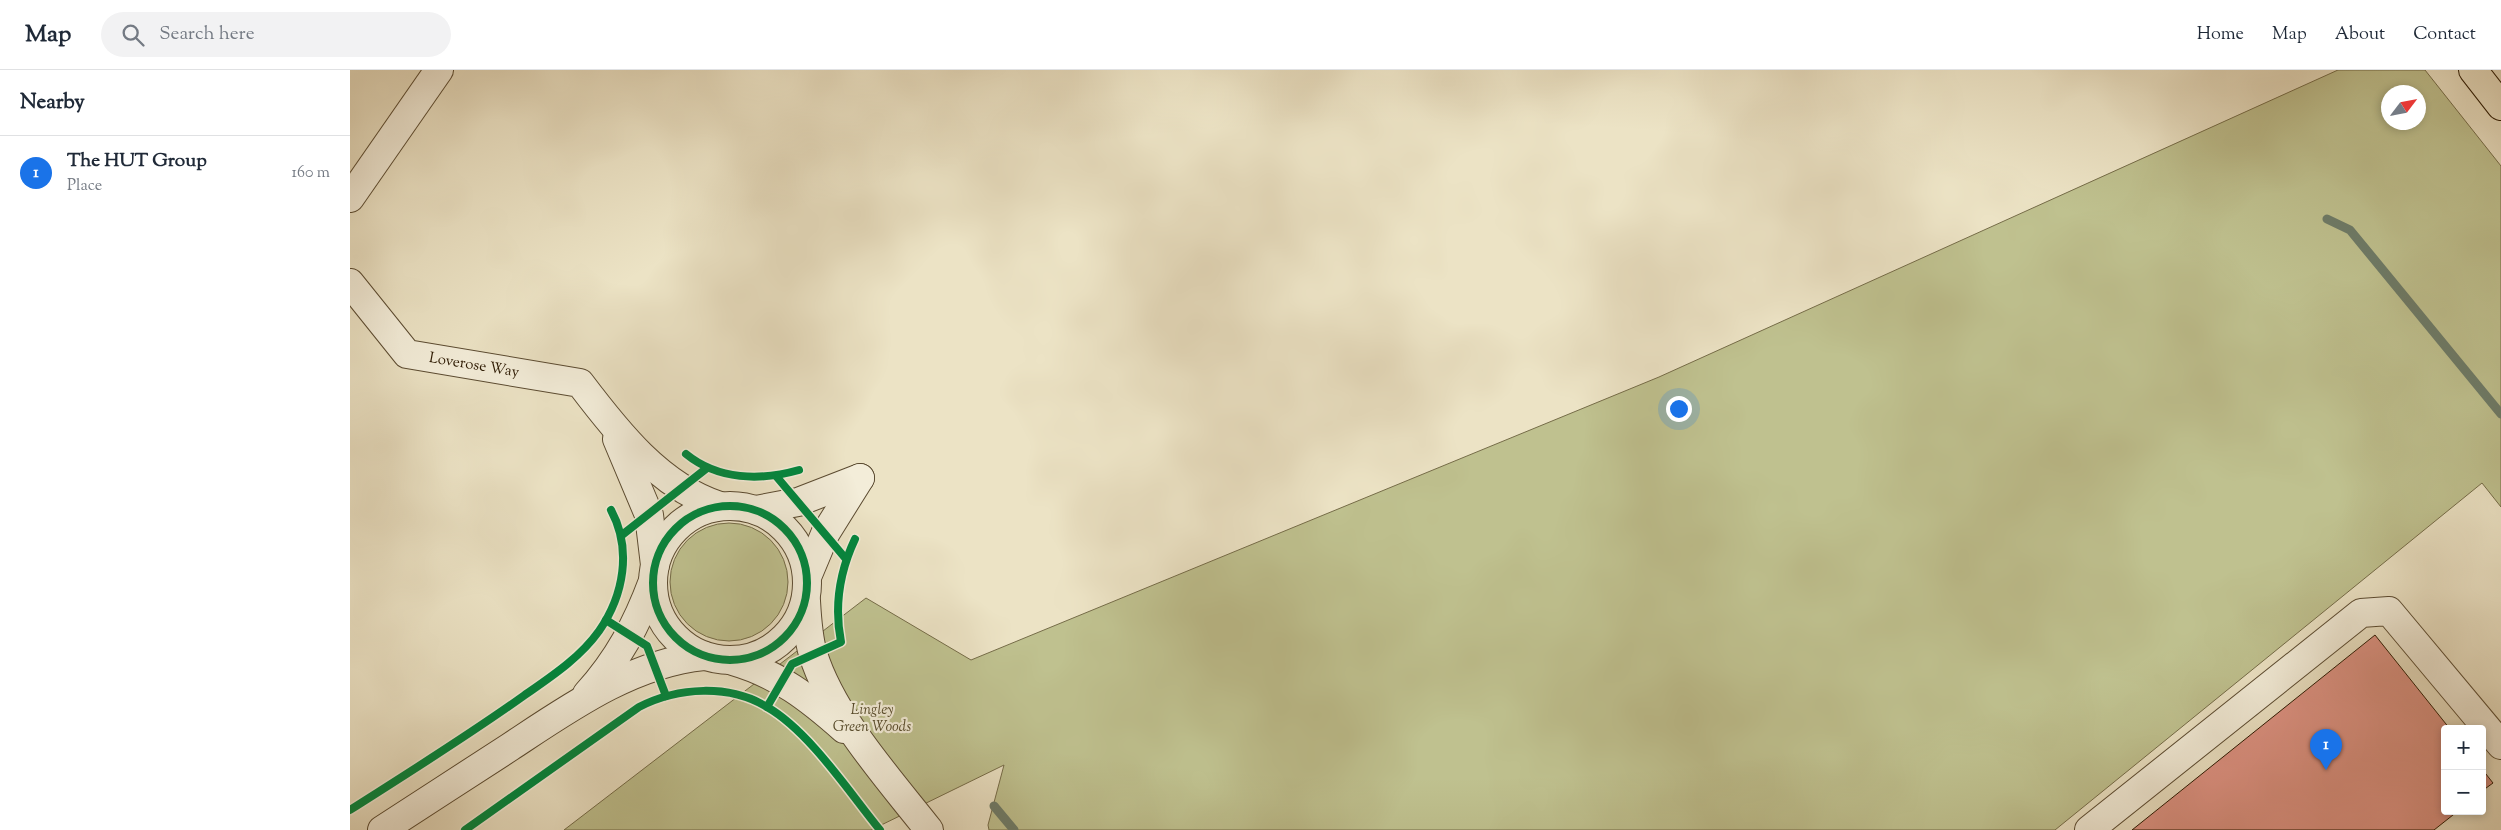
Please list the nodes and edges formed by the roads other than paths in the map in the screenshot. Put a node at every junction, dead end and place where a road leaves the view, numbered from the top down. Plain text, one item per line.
1 (439, 70) edge
2 (2473, 70) edge
3 (2501, 106) edge
4 (350, 198) edge
5 (350, 283) edge
6 (610, 423) junction
7 (720, 506) junction
8 (756, 510) junction
9 (654, 573) junction
10 (807, 589) junction
11 (704, 656) junction
12 (732, 661) junction
13 (579, 702) junction
14 (2501, 745) edge
15 (864, 746) junction
16 (382, 830) edge
17 (929, 830) edge
18 (2089, 830) edge

1 - 4 street
2 - 3 highway
5 - 6 street, Loverose Way
6 - 7 street
6 - 9 street
7 - 8 street
7 - 9 street
8 - 10 street
8 - 10 street
9 - 11 street
9 - 13 street
10 - 12 street
10 - 15 street
11 - 12 street
11 - 13 street
12 - 15 street
13 - 16 street
14 - 18 street
15 - 17 street

